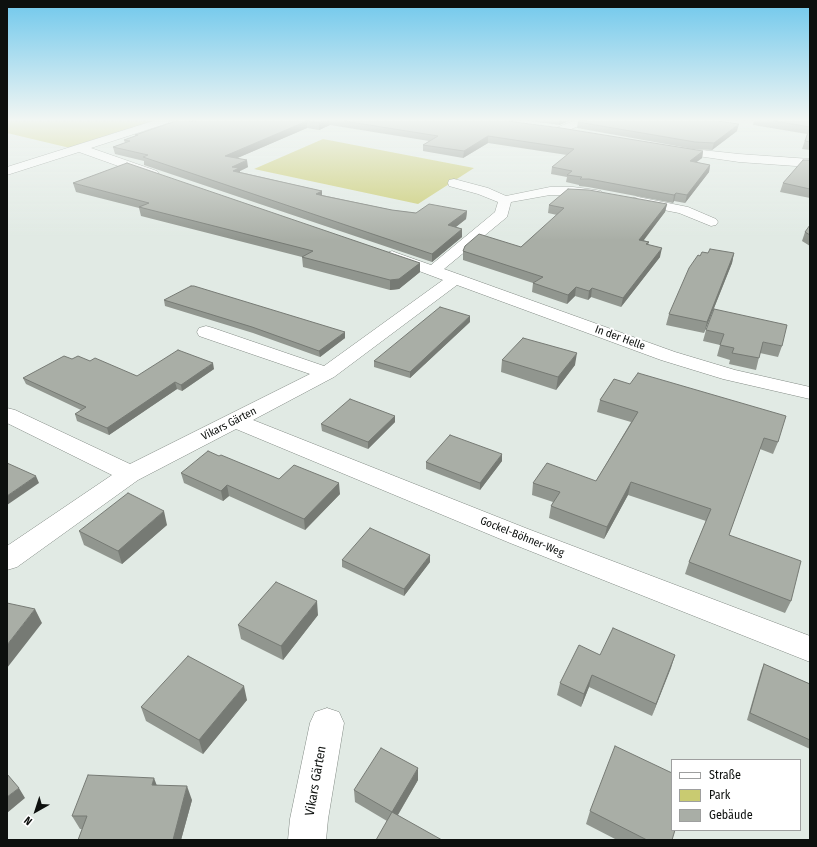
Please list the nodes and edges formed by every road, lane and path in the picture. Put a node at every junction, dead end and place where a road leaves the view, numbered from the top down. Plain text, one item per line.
1 (40, 161) edge
2 (115, 161) edge
3 (775, 161) edge
4 (810, 163) edge
5 (7, 171) edge
6 (167, 179) edge
7 (454, 183) dead end
8 (611, 196) edge
9 (626, 199) edge
10 (504, 200) junction
11 (711, 222) dead end
12 (374, 250) edge
13 (434, 270) junction
14 (456, 278) junction
15 (206, 332) dead end
16 (327, 373) junction
17 (810, 393) edge
18 (7, 415) edge
19 (236, 421) junction
20 (130, 474) junction
21 (7, 560) edge
22 (810, 649) edge
23 (327, 723) dead end
24 (307, 840) edge

1 - 5 street
2 - 6 street
3 - 4 street
7 - 10 street
8 - 10 street
9 - 11 street
10 - 13 street
12 - 13 street, In der Helle
13 - 14 street, In der Helle
14 - 16 street, Vikars Gärten
14 - 17 street, In der Helle
15 - 16 street
16 - 19 street, Vikars Gärten
18 - 20 street
19 - 20 street, Vikars Gärten
19 - 22 street, Gockel-Böhner-Weg
20 - 21 street, Vikars Gärten
23 - 24 street, Vikars Gärten

